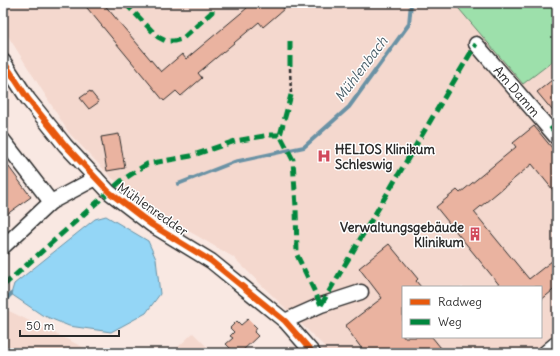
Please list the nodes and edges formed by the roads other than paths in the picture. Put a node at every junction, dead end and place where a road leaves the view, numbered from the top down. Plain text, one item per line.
1 (476, 44) dead end
2 (3, 61) edge
3 (557, 138) edge
4 (3, 140) edge
5 (96, 178) junction
6 (51, 202) junction
7 (3, 247) edge
8 (361, 292) dead end
9 (285, 321) junction
10 (557, 344) edge
11 (313, 353) edge
12 (545, 353) edge

1 - 3 street, Am Damm
2 - 5 street, Mühlenredder
4 - 6 street
5 - 6 street
5 - 9 street, Mühlenredder
6 - 7 street
8 - 9 street
9 - 11 street, Mühlenredder
10 - 12 street

